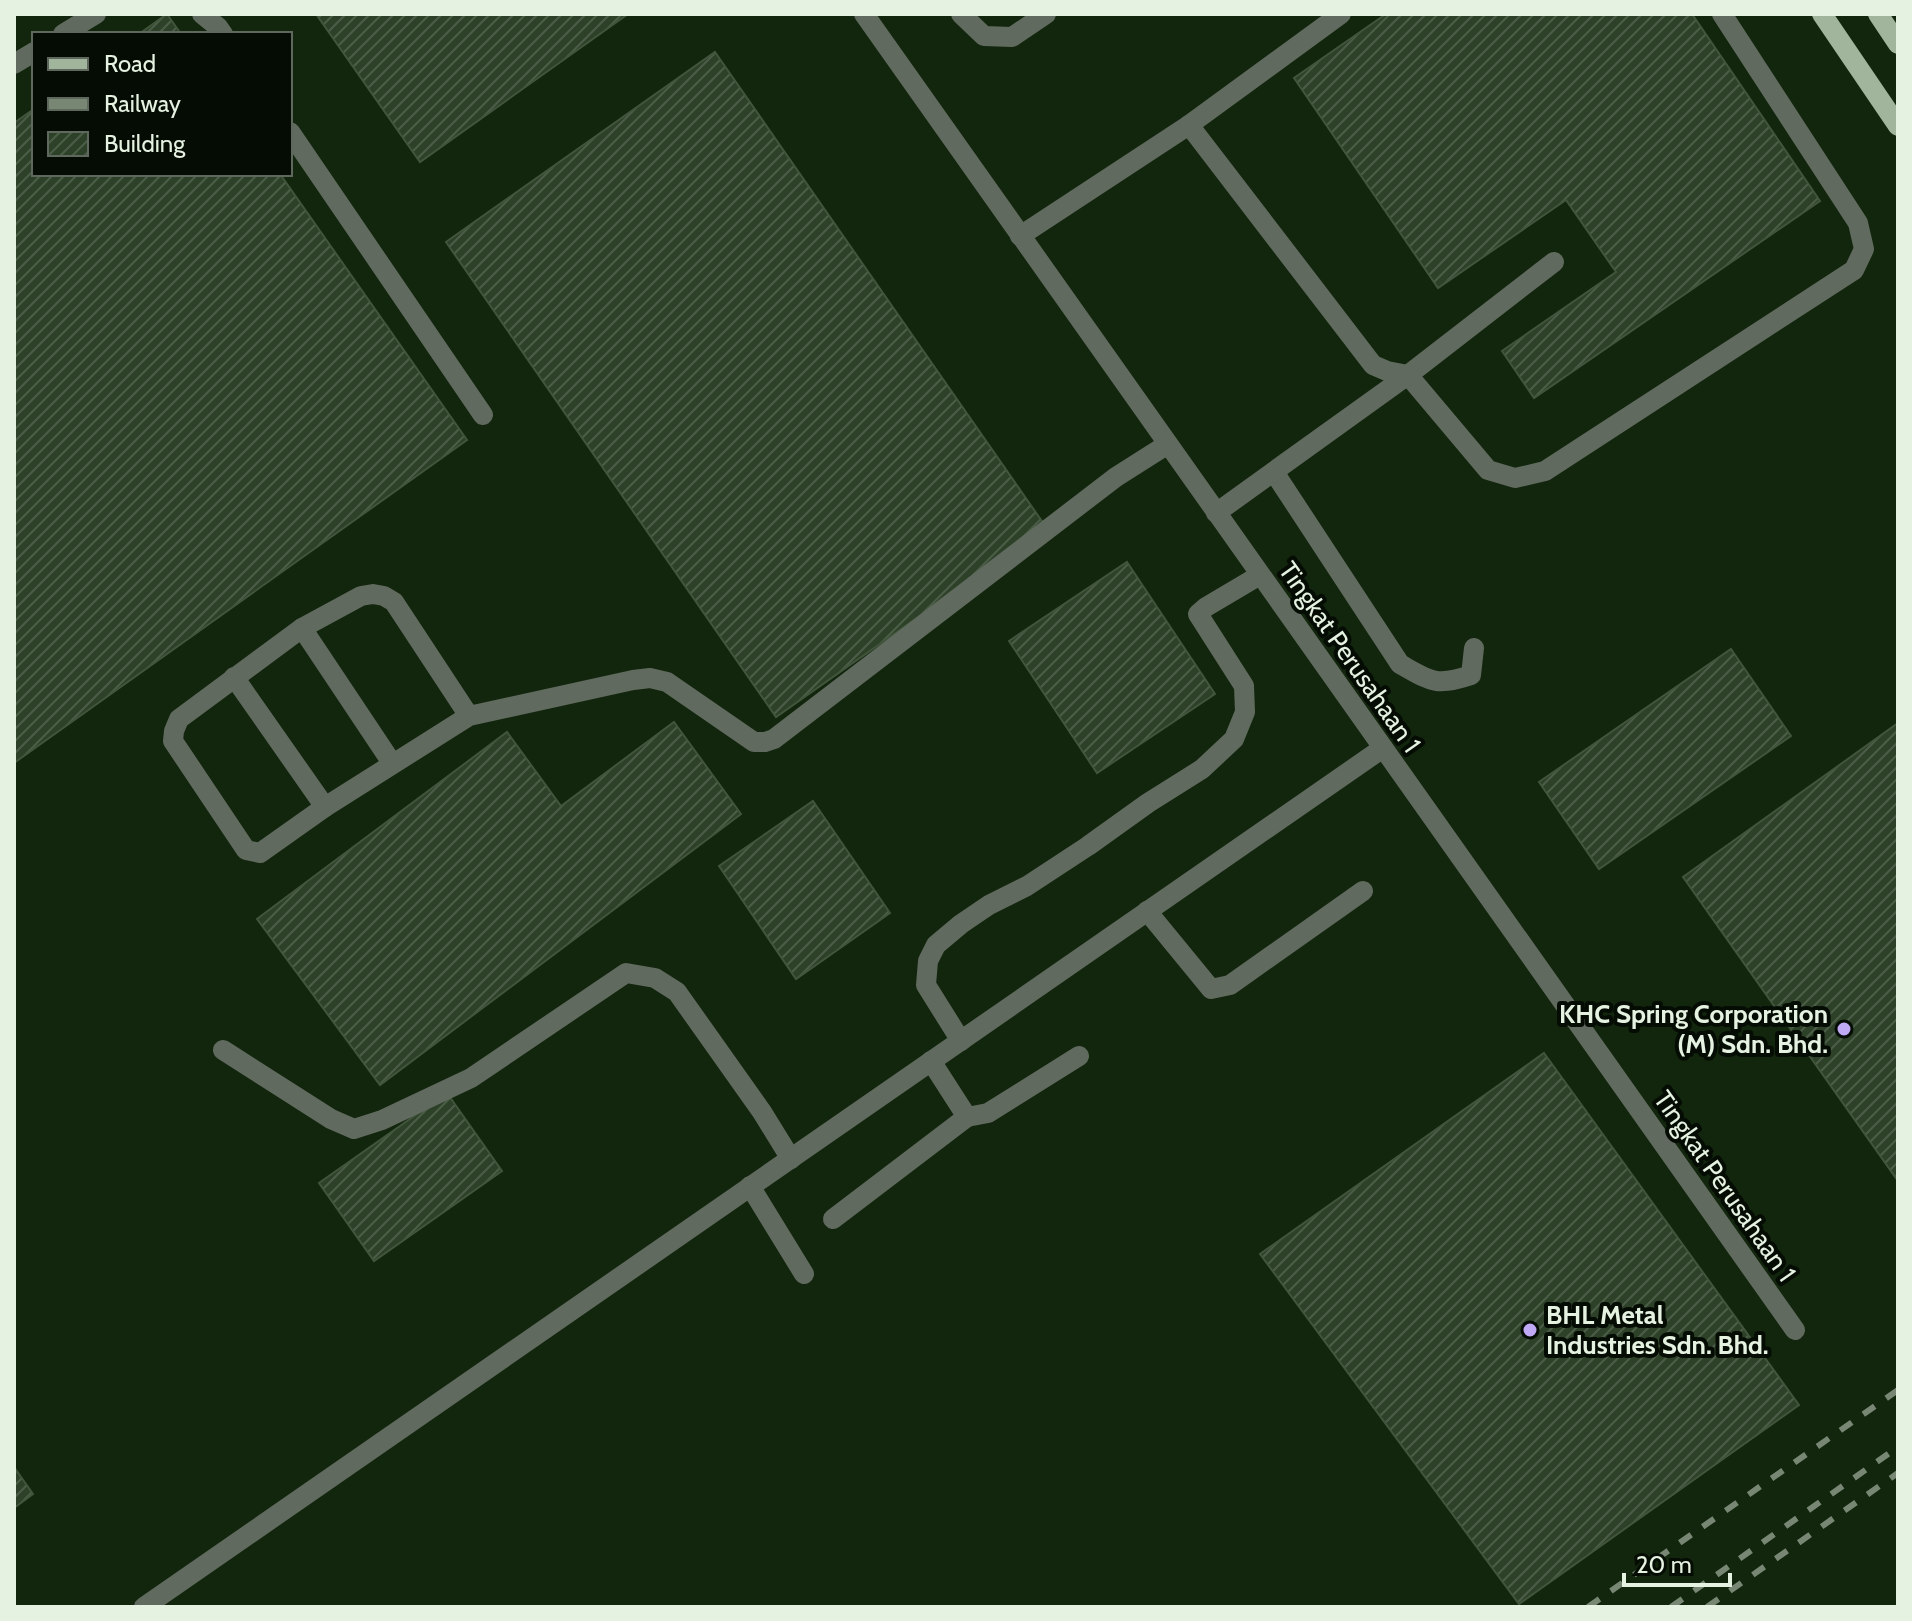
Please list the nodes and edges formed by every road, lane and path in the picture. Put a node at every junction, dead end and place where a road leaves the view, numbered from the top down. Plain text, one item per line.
1 (96, 14) edge
2 (202, 14) edge
3 (864, 14) edge
4 (961, 14) edge
5 (1046, 14) edge
6 (1341, 14) edge
7 (1722, 14) edge
8 (1822, 14) edge
9 (1878, 14) edge
10 (66, 32) edge
11 (222, 32) edge
12 (1898, 44) edge
13 (32, 53) edge
14 (14, 64) edge
15 (1189, 125) junction
16 (1898, 126) edge
17 (292, 135) edge
18 (1020, 236) junction
19 (1554, 262) dead end
20 (1408, 375) junction
21 (483, 415) dead end
22 (1168, 444) junction
23 (1274, 472) junction
24 (1216, 513) junction
25 (1260, 575) junction
26 (302, 628) junction
27 (1474, 648) dead end
28 (234, 677) junction
29 (469, 716) junction
30 (1383, 748) junction
31 (392, 763) junction
32 (325, 807) junction
33 (1363, 891) dead end
34 (1147, 911) junction
35 (961, 1041) junction
36 (223, 1050) dead end
37 (1079, 1056) dead end
38 (931, 1061) junction
39 (967, 1117) junction
40 (791, 1159) junction
41 (750, 1186) junction
42 (833, 1219) dead end
43 (804, 1274) dead end
44 (1795, 1330) dead end
45 (144, 1607) edge

1 - 10 street
2 - 11 street
3 - 18 street, Tingkat Perusahaan 1
4 - 5 street
6 - 15 street
7 - 20 street
8 - 16 main road
9 - 12 main road
13 - 14 street
15 - 18 street
15 - 20 street
17 - 21 street
18 - 22 street, Tingkat Perusahaan 1
19 - 20 street
20 - 23 street
22 - 24 street, Tingkat Perusahaan 1
22 - 29 street
23 - 24 street
23 - 27 street
24 - 25 street, Tingkat Perusahaan 1
25 - 30 street, Tingkat Perusahaan 1
25 - 35 street
26 - 28 street
26 - 29 street
26 - 31 street
28 - 32 street
28 - 32 street
29 - 31 street
30 - 34 street
30 - 44 street, Tingkat Perusahaan 1
31 - 32 street
33 - 34 street
34 - 35 street
35 - 38 street
36 - 40 street
37 - 39 street
38 - 39 street
38 - 40 street
39 - 42 street
40 - 41 street
41 - 43 street
41 - 45 street

